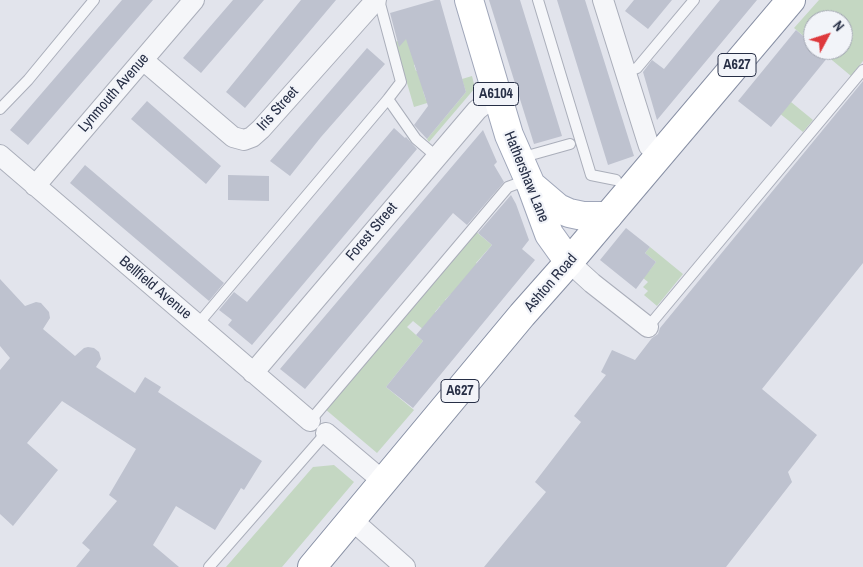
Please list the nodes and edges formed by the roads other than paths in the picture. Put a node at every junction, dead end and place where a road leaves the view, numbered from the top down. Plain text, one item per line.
1 (94, 0) edge
2 (194, 0) edge
3 (378, 0) edge
4 (469, 0) edge
5 (538, 0) edge
6 (604, 0) edge
7 (694, 0) edge
8 (791, 0) edge
9 (142, 60) junction
10 (863, 70) edge
11 (626, 72) junction
12 (497, 99) junction
13 (388, 100) junction
14 (0, 109) edge
15 (570, 144) dead end
16 (0, 155) edge
17 (660, 155) junction
18 (437, 156) junction
19 (526, 174) junction
20 (616, 180) dead end
21 (35, 186) junction
22 (608, 216) junction
23 (569, 262) junction
24 (198, 324) junction
25 (648, 327) joint
26 (253, 373) junction
27 (310, 421) joint
28 (326, 433) joint
29 (384, 482) junction
30 (352, 520) junction
31 (209, 567) edge
32 (312, 567) edge
33 (405, 567) edge

1 - 14 lane
2 - 9 street, Lynmouth Avenue
3 - 9 street, Iris Street
3 - 13 lane
4 - 12 main road, Hathershaw Lane / A6104
5 - 20 lane
6 - 11 street
7 - 11 lane
8 - 17 main road, Ashton Road / A627
9 - 21 street, Lynmouth Avenue
10 - 25 lane
11 - 17 street
12 - 18 street, Forest Street
12 - 19 main road, Hathershaw Lane / A6104
13 - 18 lane
13 - 24 lane
15 - 19 lane
16 - 21 street, Bellfield Avenue
17 - 22 main road, Ashton Road / A627
18 - 26 street, Forest Street
19 - 22 main road
19 - 23 main road, Hathershaw Lane / A6104
19 - 27 lane
21 - 24 street, Bellfield Avenue
22 - 23 main road, Ashton Road / A627
23 - 25 street
23 - 29 main road, Ashton Road / A627
24 - 26 street, Bellfield Avenue
26 - 27 street, Bellfield Avenue
28 - 29 street
28 - 31 lane
29 - 30 main road, Ashton Road / A627
30 - 32 main road, Ashton Road / A627
30 - 33 street

